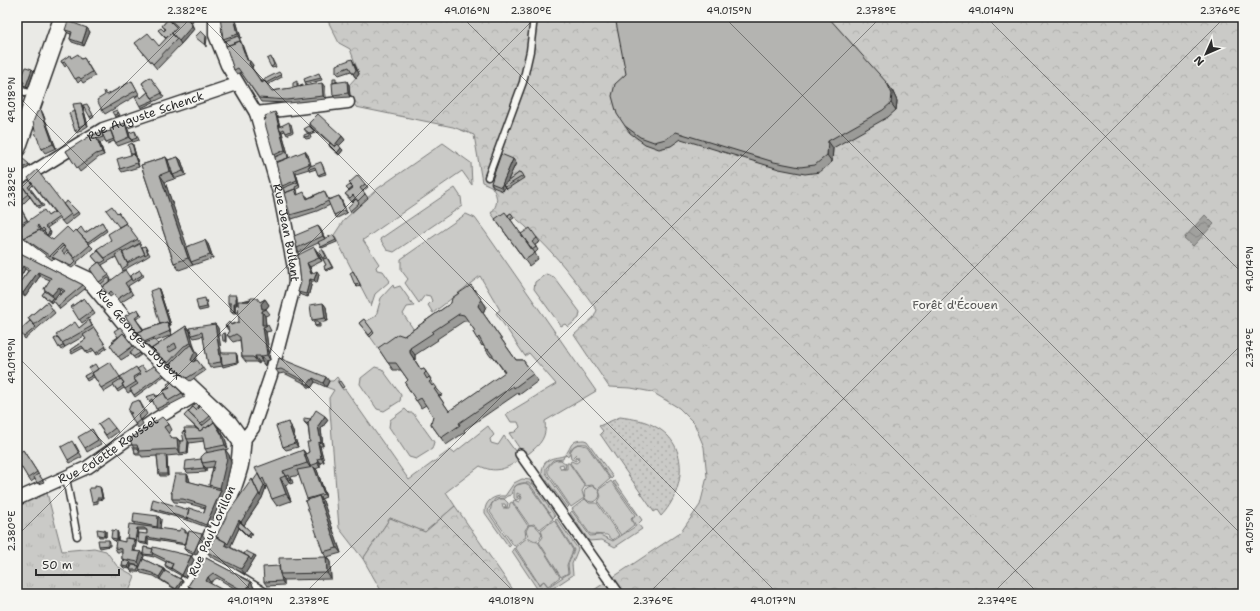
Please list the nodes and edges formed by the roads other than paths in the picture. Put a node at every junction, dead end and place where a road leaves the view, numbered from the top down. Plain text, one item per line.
1 (63, 17) edge
2 (215, 17) edge
3 (534, 17) edge
4 (237, 84) junction
5 (17, 90) edge
6 (36, 94) junction
7 (348, 102) dead end
8 (256, 113) junction
9 (17, 148) edge
10 (488, 177) dead end
11 (17, 182) edge
12 (17, 239) edge
13 (196, 395) junction
14 (242, 442) junction
15 (520, 454) dead end
16 (66, 478) junction
17 (17, 499) edge
18 (77, 536) dead end
19 (202, 555) junction
20 (182, 594) edge
21 (269, 594) edge
22 (619, 594) edge

1 - 6 main road
2 - 4 street, Rue Jean Bullant
3 - 10 lane
4 - 8 street, Rue Jean Bullant
4 - 11 street, Rue Auguste Schenck
5 - 6 lane
6 - 9 main road
7 - 8 street
8 - 14 street, Rue Jean Bullant
12 - 13 main road, Rue Georges Joyeux
13 - 14 main road, Rue Georges Joyeux
13 - 16 street, Rue Colette Rousset
14 - 19 main road, Rue Paul Lorillon
15 - 22 street
16 - 17 street, Rue Colette Rousset
16 - 18 lane
19 - 20 main road, Rue Paul Lorillon
19 - 21 lane

